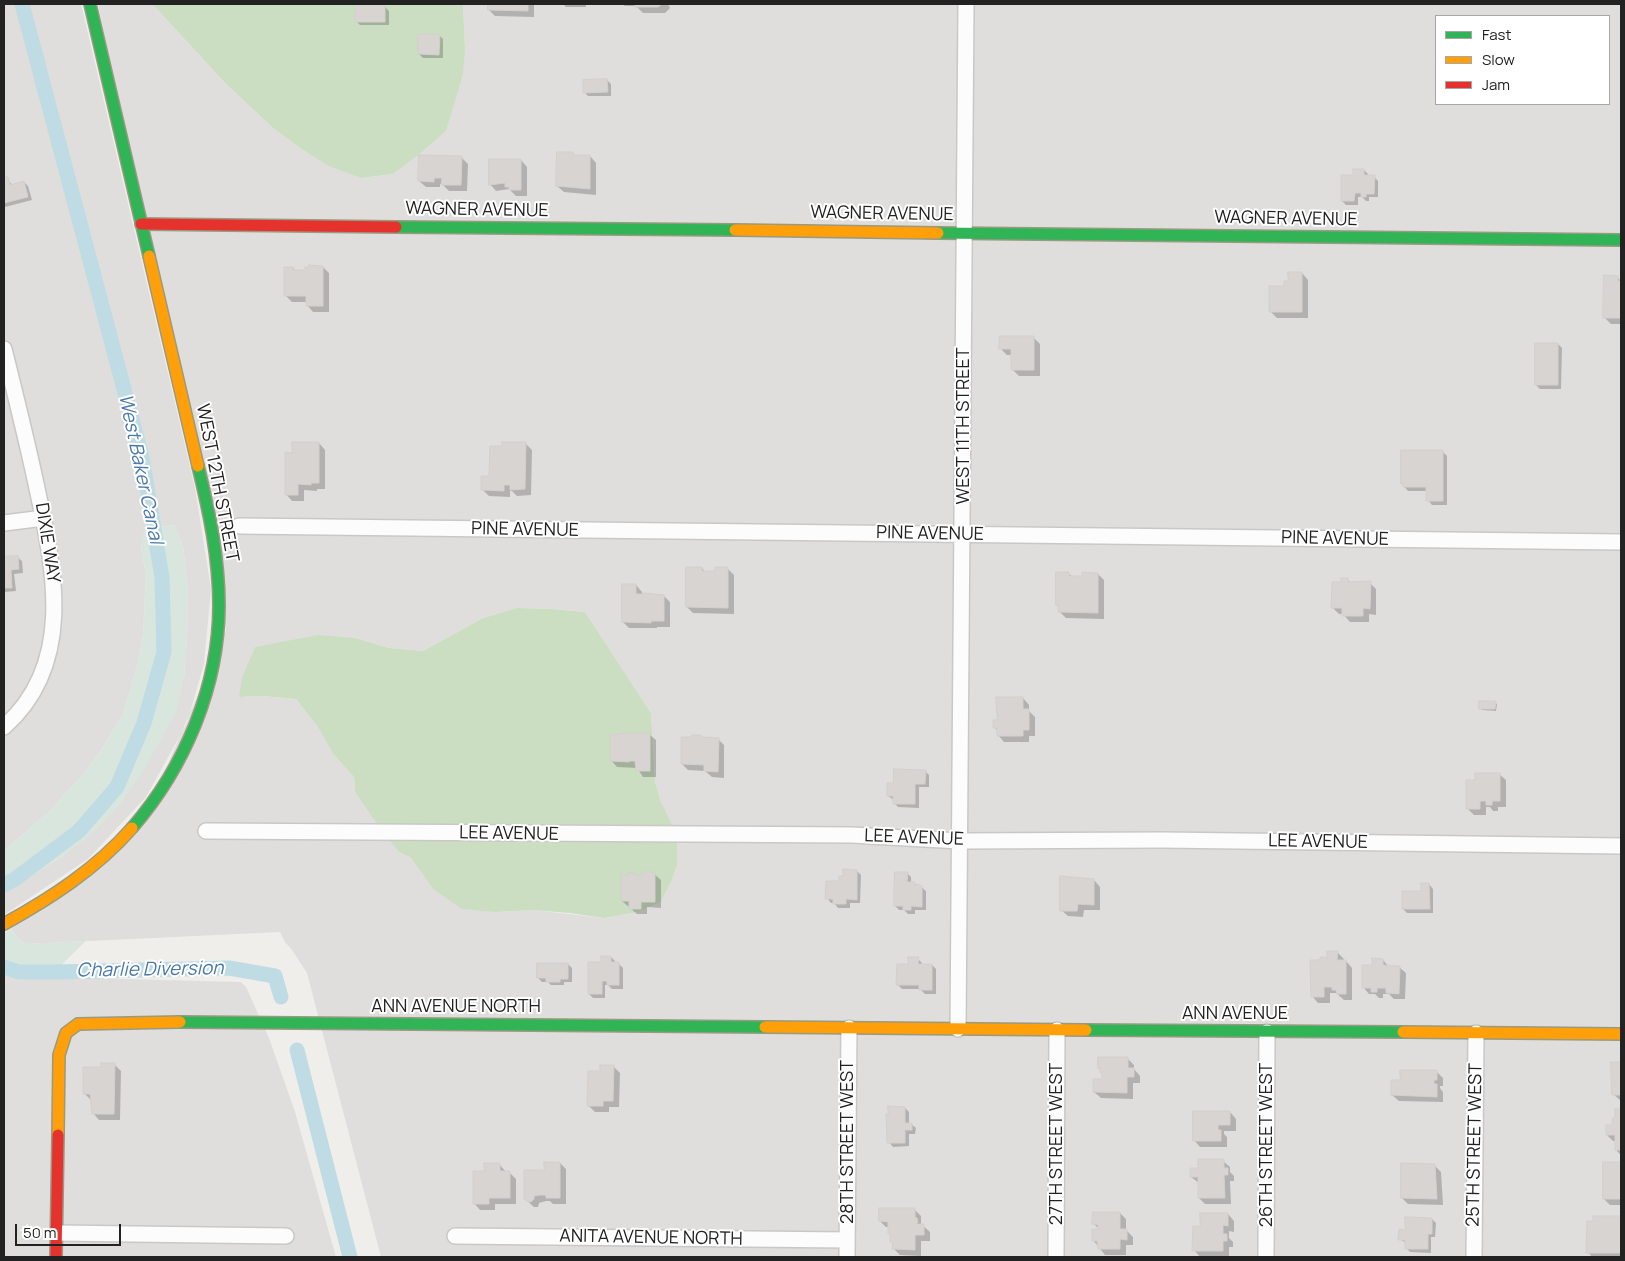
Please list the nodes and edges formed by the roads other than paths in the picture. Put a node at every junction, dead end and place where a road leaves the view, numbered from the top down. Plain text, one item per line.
1 (90, 4) edge
2 (966, 4) edge
3 (141, 224) junction
4 (964, 233) junction
5 (1621, 240) edge
6 (4, 349) edge
7 (44, 518) junction
8 (4, 523) edge
9 (239, 526) dead end
10 (963, 534) junction
11 (1621, 542) edge
12 (4, 727) edge
13 (206, 831) dead end
14 (960, 841) junction
15 (1621, 846) edge
16 (4, 924) edge
17 (849, 1028) junction
18 (958, 1029) junction
19 (1057, 1030) junction
20 (1267, 1032) junction
21 (1476, 1033) junction
22 (1621, 1034) edge
23 (57, 1233) junction
24 (286, 1236) dead end
25 (455, 1236) dead end
26 (847, 1240) junction
27 (56, 1257) edge
28 (847, 1257) edge
29 (1056, 1257) edge
30 (1266, 1257) edge
31 (1474, 1257) edge

1 - 3 street, WEST 12TH STREET
2 - 4 street, WEST 11TH STREET
3 - 4 street, WAGNER AVENUE
3 - 16 street, WEST 12TH STREET
4 - 5 street, WAGNER AVENUE
4 - 10 street, WEST 11TH STREET
6 - 7 street, DIXIE WAY
7 - 8 street
7 - 12 street, DIXIE WAY
9 - 10 street, PINE AVENUE
10 - 11 street, PINE AVENUE
10 - 14 street, WEST 11TH STREET
13 - 14 street, LEE AVENUE
14 - 15 street, LEE AVENUE
14 - 18 street, WEST 11TH STREET
17 - 18 street, ANN AVENUE
17 - 23 street, ANN AVENUE NORTH
17 - 26 street, 28TH STREET WEST
18 - 19 street, ANN AVENUE
19 - 20 street, ANN AVENUE
19 - 29 street, 27TH STREET WEST
20 - 21 street, ANN AVENUE
20 - 30 street, 26TH STREET WEST
21 - 22 street, ANN AVENUE
21 - 31 street, 25TH STREET WEST
23 - 24 street
23 - 27 street
25 - 26 street, ANITA AVENUE NORTH
26 - 28 street, 28TH STREET WEST

